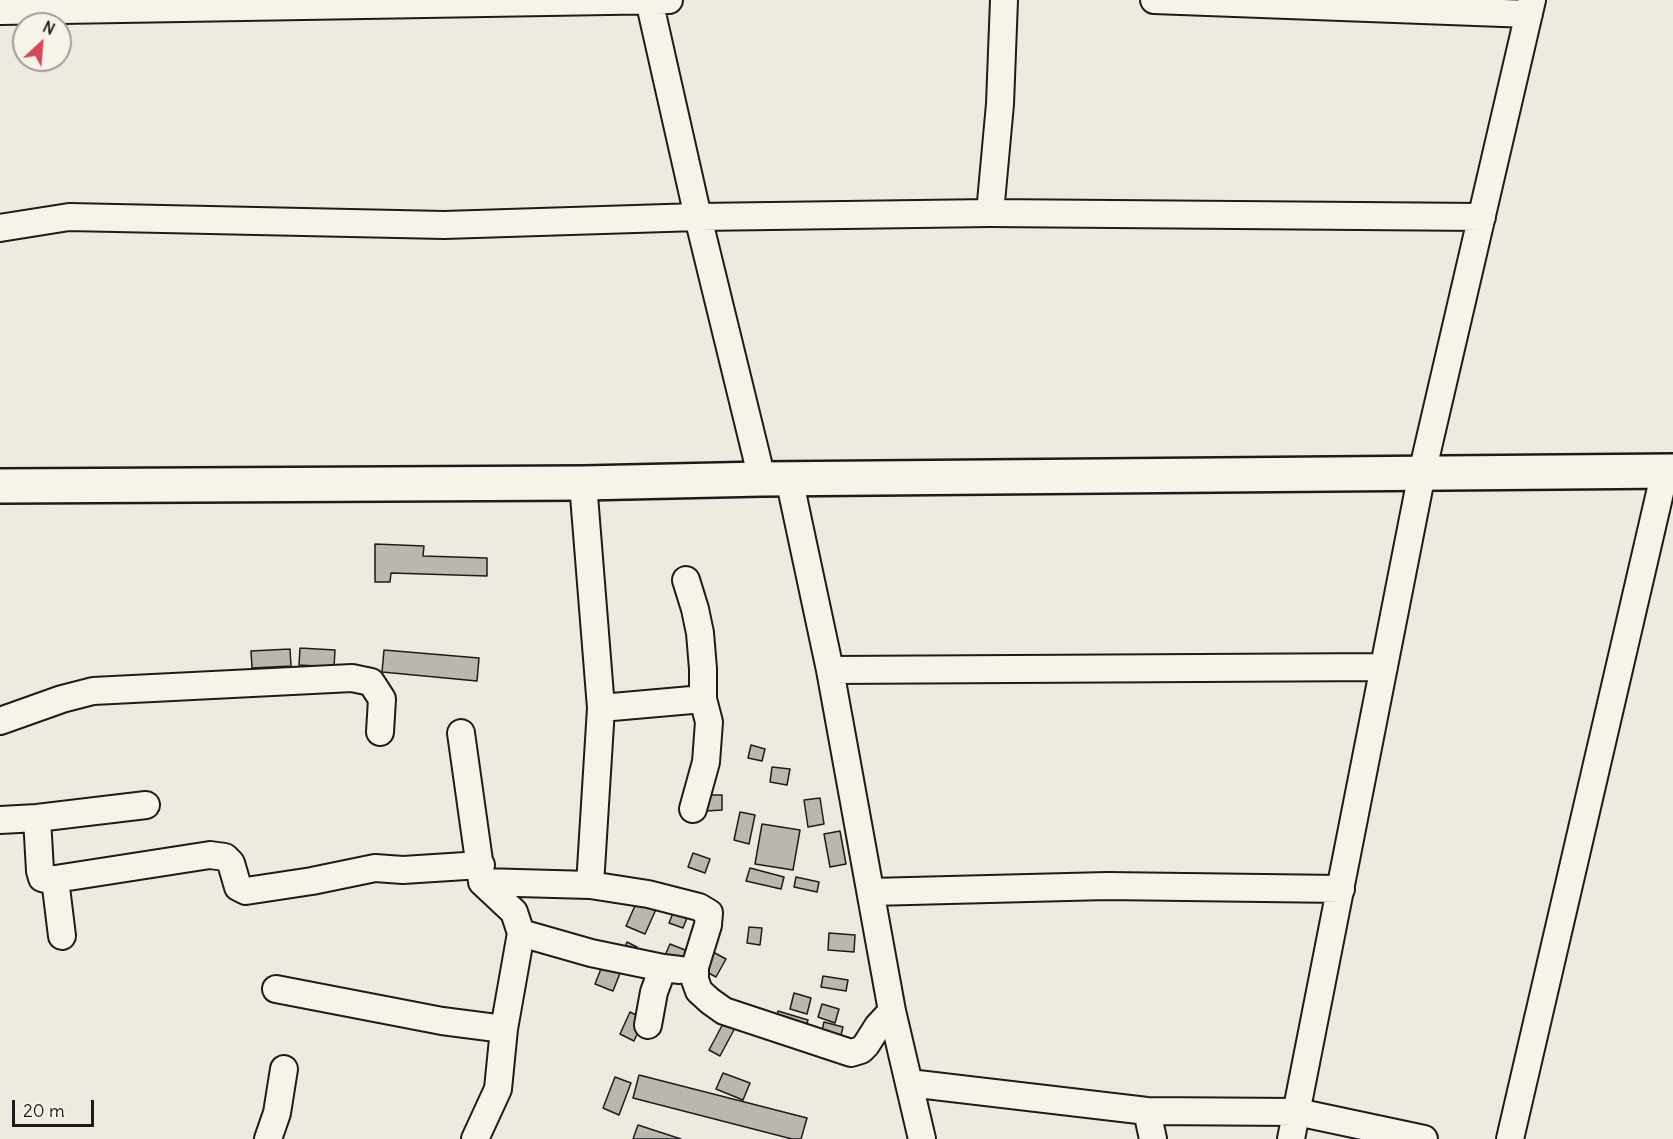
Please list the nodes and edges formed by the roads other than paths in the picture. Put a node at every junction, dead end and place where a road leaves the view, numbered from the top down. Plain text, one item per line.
1 (656, 0) edge
2 (1004, 0) edge
3 (1154, 0) edge
4 (34, 5) edge
5 (1531, 7) edge
6 (0, 11) edge
7 (990, 213) junction
8 (698, 217) junction
9 (1482, 217) junction
10 (0, 228) edge
11 (1669, 471) edge
12 (1422, 473) junction
13 (775, 478) junction
14 (583, 483) junction
15 (0, 486) edge
16 (686, 580) dead end
17 (1384, 666) junction
18 (830, 670) junction
19 (703, 699) junction
20 (601, 708) junction
21 (0, 721) edge
22 (380, 732) dead end
23 (462, 733) dead end
24 (146, 805) dead end
25 (693, 809) dead end
26 (36, 818) junction
27 (0, 820) edge
28 (482, 873) junction
29 (55, 879) junction
30 (590, 885) junction
31 (1341, 889) junction
32 (871, 892) junction
33 (521, 933) junction
34 (62, 936) dead end
35 (695, 967) junction
36 (663, 968) junction
37 (276, 989) dead end
38 (892, 1011) junction
39 (648, 1025) dead end
40 (504, 1029) junction
41 (284, 1070) dead end
42 (909, 1083) junction
43 (1147, 1111) junction
44 (1297, 1112) junction
45 (268, 1139) edge
46 (475, 1139) edge
47 (922, 1139) edge
48 (1153, 1139) edge
49 (1291, 1139) edge
50 (1424, 1139) edge
51 (1510, 1139) edge

1 - 4 street
1 - 8 street
2 - 7 street
3 - 5 street
4 - 6 street
5 - 9 street
7 - 8 street
7 - 9 street
8 - 10 street
8 - 13 street
9 - 12 street
11 - 12 street
11 - 51 street
12 - 13 street
12 - 17 street
13 - 14 street
13 - 18 street
14 - 15 street
14 - 20 street
16 - 19 street
17 - 18 street
17 - 31 street
18 - 32 street
19 - 20 street
19 - 25 street
20 - 30 street
21 - 22 street
23 - 28 street
24 - 26 street
26 - 27 street
26 - 29 street
28 - 29 street
28 - 30 street
28 - 33 street
29 - 34 street
30 - 35 street
31 - 32 street
31 - 44 street
32 - 38 street
33 - 36 street
33 - 40 street
35 - 36 street
35 - 38 street
36 - 39 street
37 - 40 street
38 - 42 street
40 - 46 street
41 - 45 street
42 - 43 street
42 - 47 street
43 - 44 street
43 - 48 street
44 - 49 street
44 - 50 street

